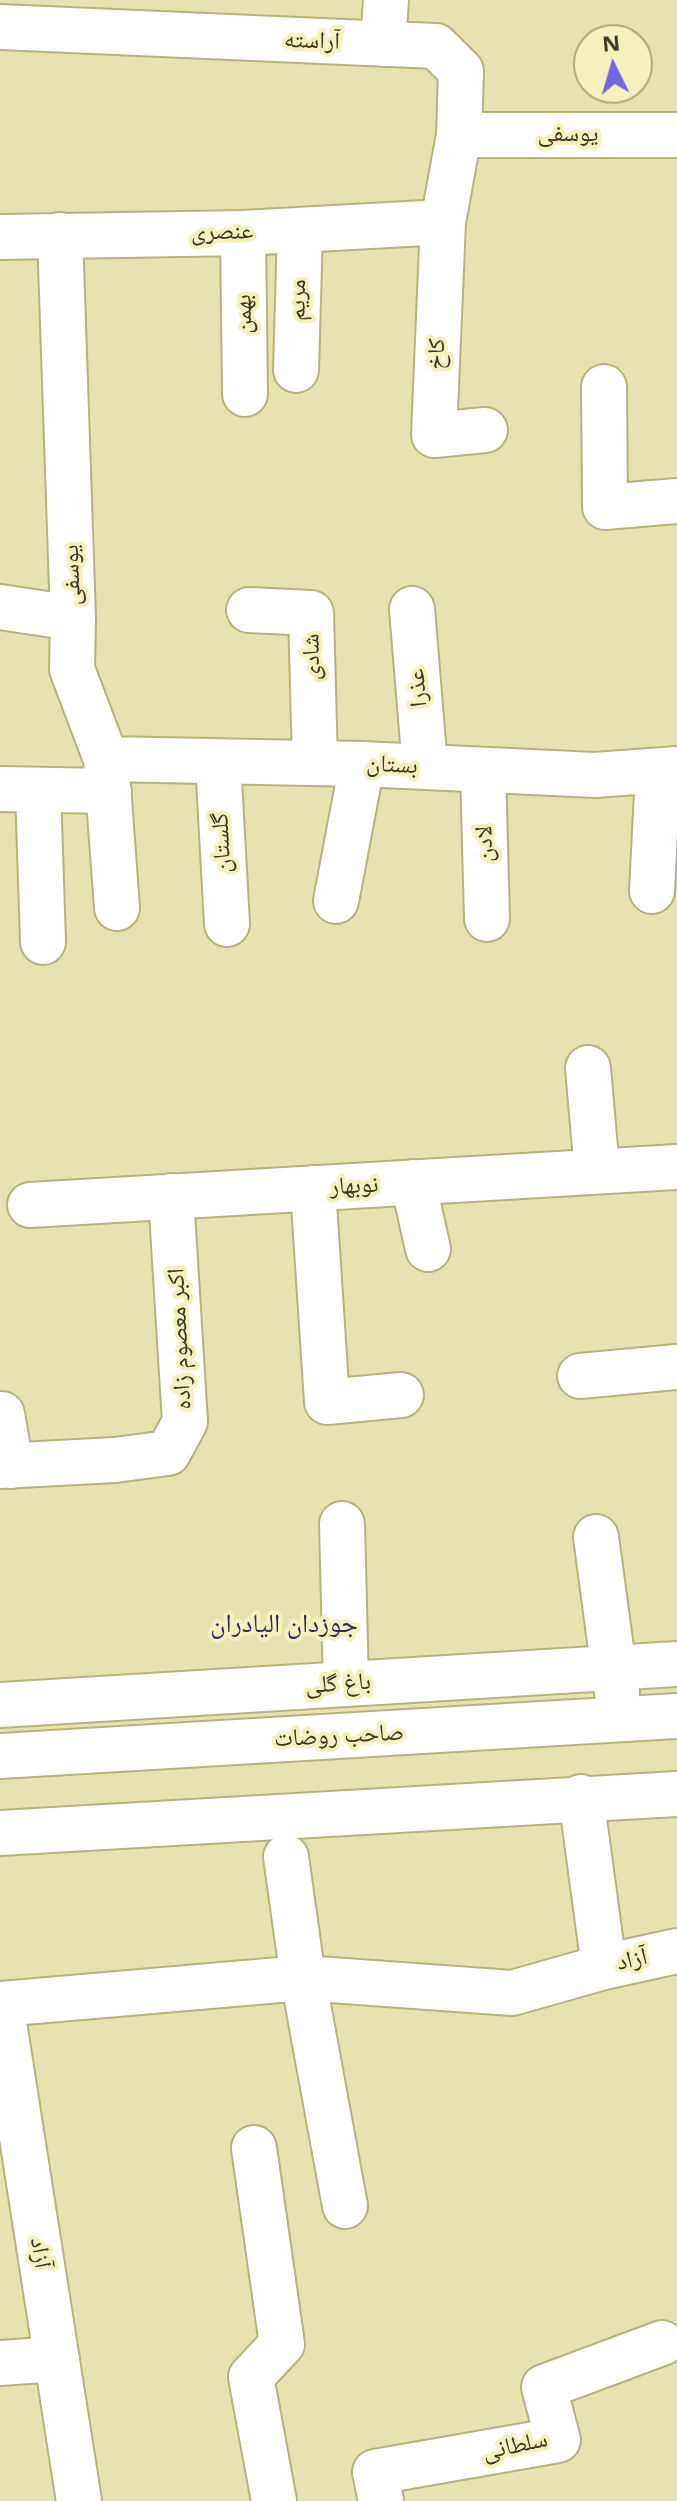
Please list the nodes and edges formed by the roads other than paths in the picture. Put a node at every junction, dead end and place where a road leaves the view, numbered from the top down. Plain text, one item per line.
1 (386, 0) edge
2 (0, 27) edge
3 (383, 44) junction
4 (459, 135) junction
5 (677, 135) edge
6 (443, 222) junction
7 (300, 230) junction
8 (243, 233) junction
9 (60, 235) junction
10 (0, 237) edge
11 (296, 370) dead end
12 (604, 387) dead end
13 (245, 394) dead end
14 (485, 430) dead end
15 (677, 501) edge
16 (0, 607) edge
17 (412, 609) dead end
18 (249, 610) dead end
19 (73, 618) junction
20 (218, 762) junction
21 (315, 763) junction
22 (362, 764) junction
23 (425, 767) junction
24 (483, 770) junction
25 (667, 771) edge
26 (108, 775) junction
27 (19, 790) edge
28 (652, 891) dead end
29 (336, 901) dead end
30 (117, 908) dead end
31 (487, 919) dead end
32 (227, 924) dead end
33 (43, 942) dead end
34 (588, 1068) dead end
35 (677, 1167) edge
36 (597, 1171) junction
37 (413, 1182) junction
38 (313, 1188) junction
39 (171, 1196) junction
40 (30, 1205) dead end
41 (428, 1249) dead end
42 (677, 1367) edge
43 (580, 1376) dead end
44 (401, 1395) dead end
45 (2, 1414) dead end
46 (6, 1466) edge
47 (342, 1524) dead end
48 (596, 1537) dead end
49 (677, 1664) edge
50 (614, 1667) junction
51 (346, 1684) junction
52 (0, 1705) edge
53 (677, 1716) edge
54 (621, 1720) junction
55 (0, 1756) edge
56 (677, 1794) edge
57 (581, 1797) junction
58 (0, 1833) edge
59 (286, 1857) dead end
60 (677, 1951) edge
61 (604, 1967) junction
62 (303, 1978) junction
63 (0, 2004) edge
64 (254, 2148) dead end
65 (345, 2206) dead end
66 (662, 2343) dead end
67 (57, 2359) junction
68 (0, 2363) edge
69 (79, 2501) edge
70 (274, 2501) edge
71 (381, 2501) edge

1 - 3 street
2 - 3 street, آراسته
3 - 4 street, آراسته
4 - 5 street, یوسفی
4 - 6 street, آراسته
6 - 7 street, عنصری
6 - 14 street, کاخ
7 - 8 street, عنصری
7 - 11 street, مریم
8 - 9 street, عنصری
8 - 13 street, بهمن
9 - 10 street, عنصری
9 - 19 street, یوسفی
12 - 15 street
16 - 19 street
17 - 23 street, عذرا
18 - 21 street, شادی
19 - 26 street, یوسفی
20 - 21 street, بستان
20 - 26 street, بستان
20 - 32 street, گلستان
21 - 22 street, بستان
22 - 23 street, بستان
22 - 29 street
23 - 24 street, بستان
24 - 25 street, بستان
24 - 31 street, لادن
25 - 28 street
26 - 27 street, بستان
26 - 30 street, یوسفی
27 - 33 street
34 - 36 street
35 - 36 street, نوبهار
36 - 37 street, نوبهار
37 - 38 street, نوبهار
37 - 41 street
38 - 39 street, نوبهار
38 - 44 street
39 - 40 street, نوبهار
39 - 46 street, اکبر معصوم زاده
42 - 43 street
45 - 46 street
47 - 51 street
48 - 50 street
49 - 50 street, باغ گلی
50 - 51 street, باغ گلی
50 - 54 street
51 - 52 street, باغ گلی
53 - 54 street, صاحب روضات
54 - 55 street, صاحب روضات
56 - 57 street
57 - 58 street
57 - 61 street
59 - 62 street
60 - 61 street, آزاد
61 - 62 street, آزاد
62 - 63 street, آزاد
62 - 65 street
63 - 67 street, آزاد
64 - 70 street
66 - 71 street, سلطانی
67 - 68 street
67 - 69 street, آزاد

